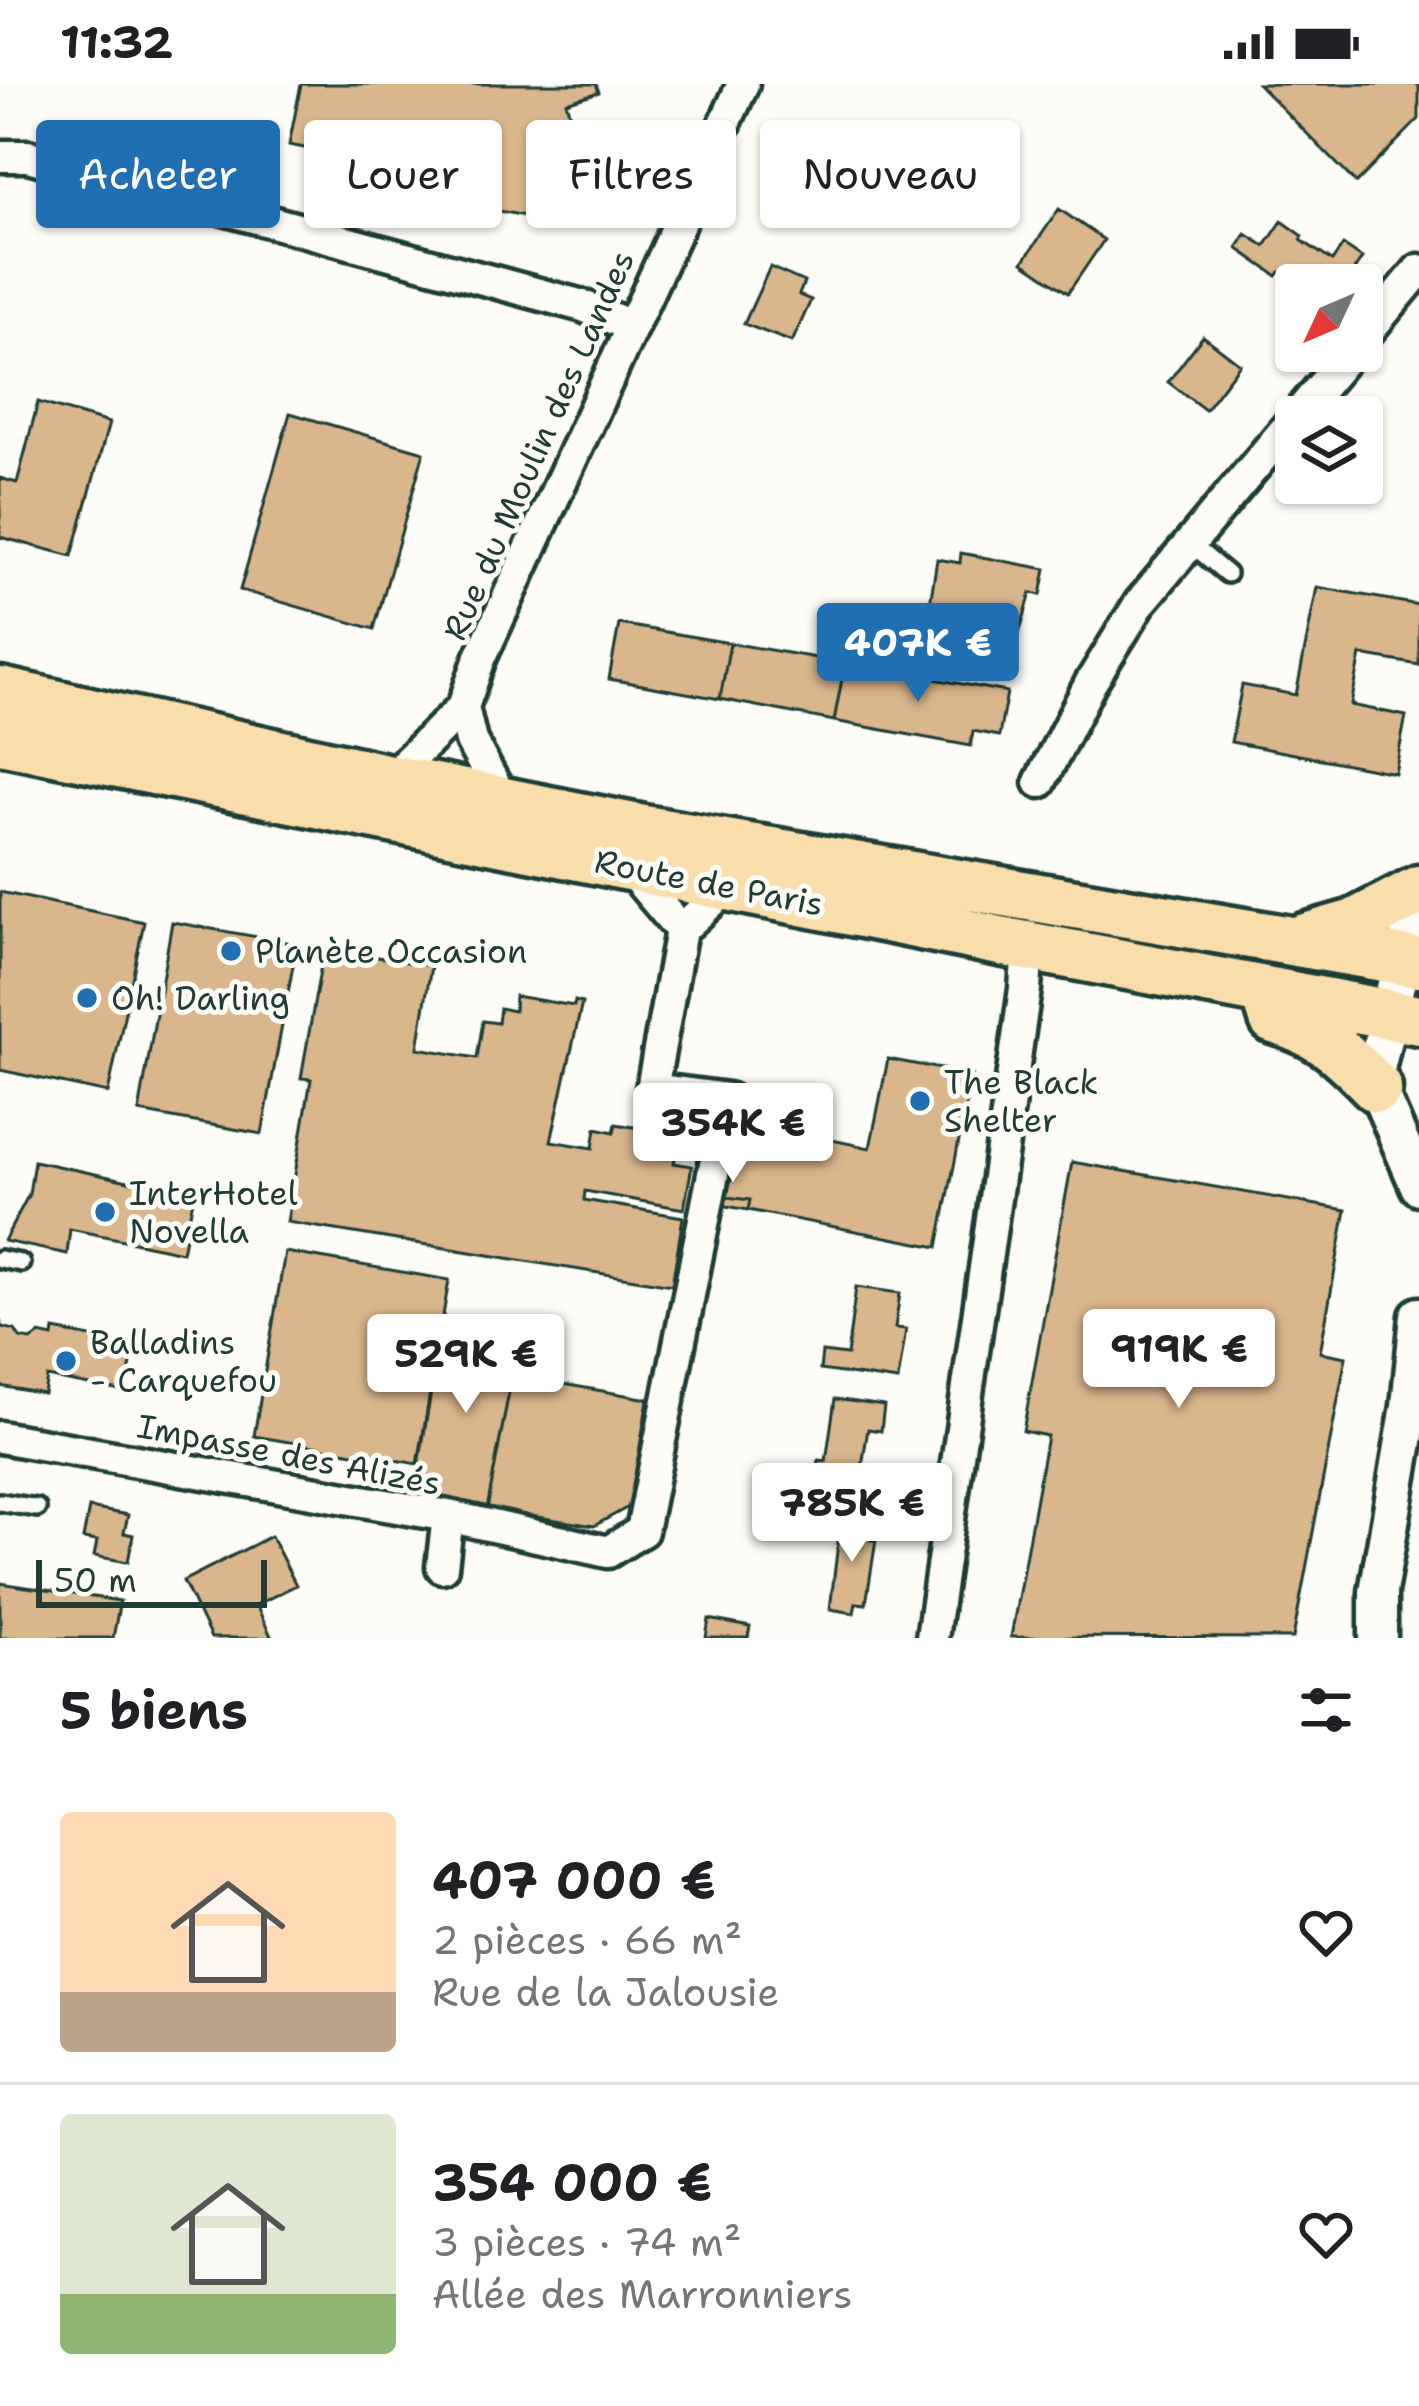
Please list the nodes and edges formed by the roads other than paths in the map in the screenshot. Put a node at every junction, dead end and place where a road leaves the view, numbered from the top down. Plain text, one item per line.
1 (743, 84) edge
2 (0, 156) edge
3 (1419, 270) edge
4 (1383, 313) edge
5 (631, 326) junction
6 (1333, 372) edge
7 (1190, 543) junction
8 (1227, 574) dead end
9 (0, 692) edge
10 (463, 707) junction
11 (0, 739) edge
12 (389, 779) junction
13 (1040, 782) dead end
14 (504, 802) junction
15 (627, 866) junction
16 (729, 886) junction
17 (985, 886) junction
18 (1419, 890) edge
19 (1419, 904) edge
20 (681, 930) junction
21 (955, 932) junction
22 (1298, 940) junction
23 (1028, 945) junction
24 (1411, 961) edge
25 (1266, 993) junction
26 (1404, 1017) edge
27 (1377, 1088) junction
28 (1419, 1125) edge
29 (1419, 1186) edge
30 (0, 1258) edge
31 (21, 1263) dead end
32 (1419, 1316) edge
33 (0, 1438) edge
34 (0, 1502) edge
35 (37, 1508) dead end
36 (448, 1516) junction
37 (442, 1568) dead end
38 (932, 1638) edge
39 (1378, 1638) edge

1 - 5 street, Rue du Moulin des Landes
2 - 5 street
3 - 4 street
5 - 10 street, Rue du Moulin des Landes
6 - 7 street
7 - 8 lane
7 - 13 street
9 - 12 main road, Route de Paris
10 - 12 street, Rue du Moulin des Landes
10 - 14 street
11 - 15 main road, Route de Paris
12 - 14 main road, Route de Paris
14 - 17 main road, Route de Paris
15 - 16 main road, Route de Paris
15 - 20 street
16 - 20 street
16 - 21 main road, Route de Paris
17 - 21 main road
17 - 22 main road, Route de Paris
18 - 22 main road
19 - 24 street
20 - 36 street
21 - 23 main road, Route de Paris
22 - 24 main road, Route de Paris
23 - 25 main road, Route de Paris
23 - 38 street
24 - 26 street
25 - 26 main road, Route de Paris
25 - 27 main road
26 - 27 street
27 - 28 street
27 - 29 street
30 - 31 lane
32 - 39 street
33 - 36 street, Impasse des Alizés
34 - 35 lane
36 - 37 street, Impasse des Alizés

